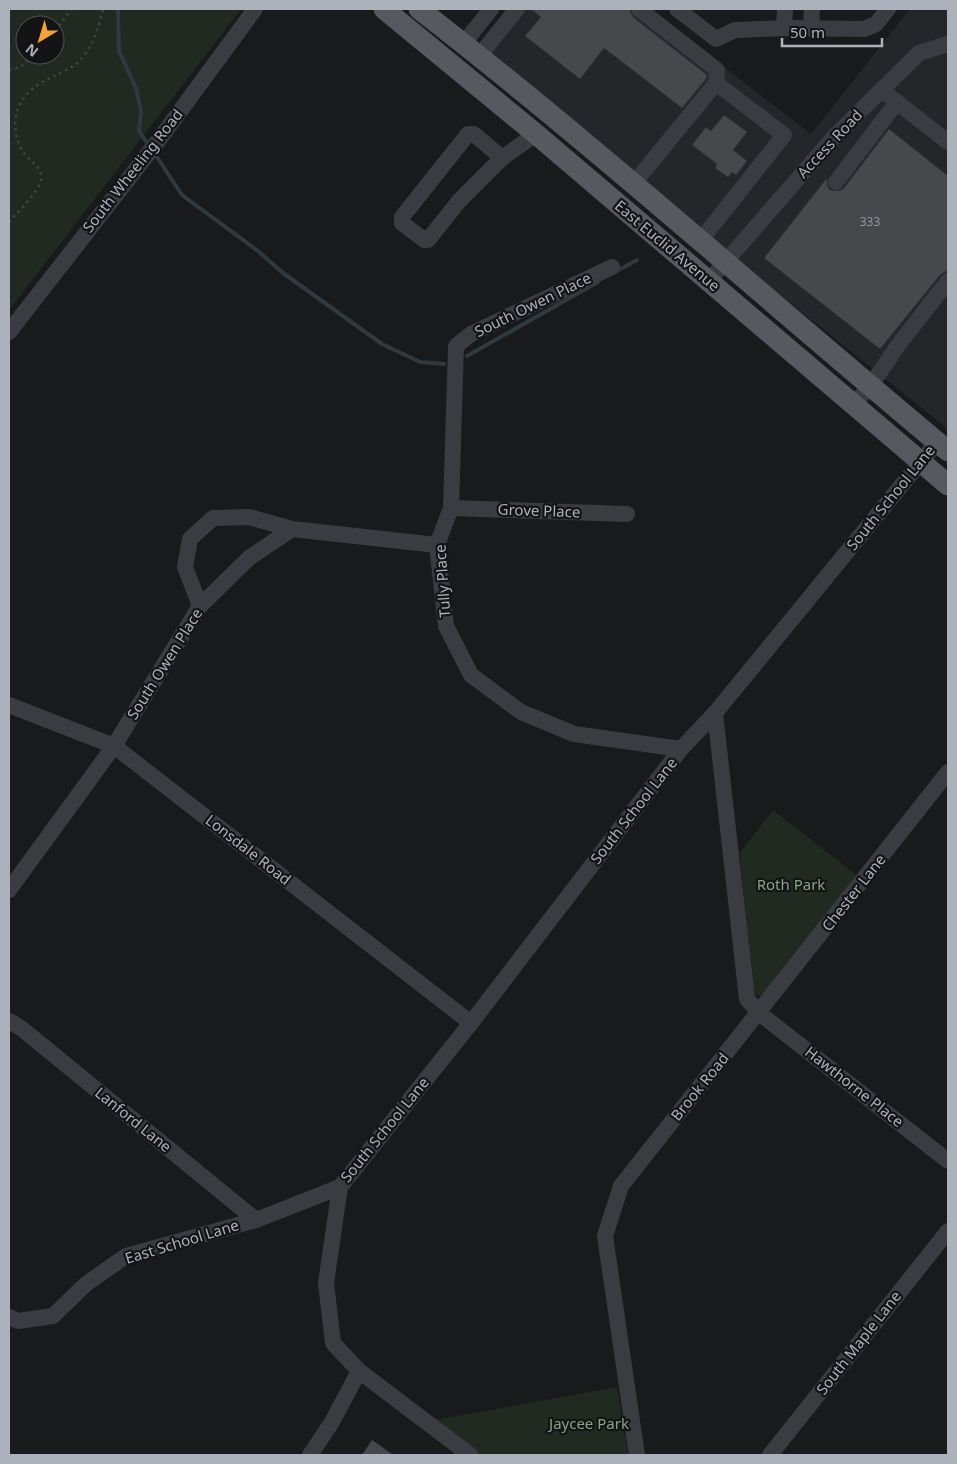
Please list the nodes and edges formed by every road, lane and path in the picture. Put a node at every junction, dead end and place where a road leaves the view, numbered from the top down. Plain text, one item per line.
1 (103, 9) edge
2 (255, 9) edge
3 (384, 9) edge
4 (419, 9) edge
5 (491, 9) edge
6 (517, 9) edge
7 (639, 9) edge
8 (677, 9) edge
9 (785, 9) edge
10 (812, 9) edge
11 (888, 9) edge
12 (784, 28) junction
13 (811, 28) junction
14 (948, 44) edge
15 (471, 50) junction
16 (22, 65) edge
17 (9, 70) edge
18 (716, 83) junction
19 (882, 90) junction
20 (897, 102) junction
21 (536, 134) junction
22 (948, 142) edge
23 (502, 158) junction
24 (836, 182) dead end
25 (634, 183) junction
26 (9, 222) edge
27 (701, 240) junction
28 (726, 262) junction
29 (612, 267) dead end
30 (708, 282) junction
31 (948, 282) edge
32 (9, 332) edge
33 (456, 346) joint
34 (871, 385) junction
35 (853, 406) junction
36 (943, 446) edge
37 (920, 462) junction
38 (948, 485) edge
39 (451, 508) junction
40 (627, 514) dead end
41 (292, 529) junction
42 (438, 545) junction
43 (200, 606) junction
44 (9, 705) edge
45 (715, 714) junction
46 (114, 746) junction
47 (681, 749) junction
48 (948, 772) edge
49 (9, 890) edge
50 (759, 1013) junction
51 (9, 1021) edge
52 (471, 1023) junction
53 (948, 1161) edge
54 (340, 1187) junction
55 (256, 1220) junction
56 (948, 1231) edge
57 (9, 1317) edge
58 (359, 1371) junction
59 (310, 1455) edge
60 (470, 1455) edge
61 (637, 1455) edge
62 (770, 1455) edge

1 - 26 path
2 - 32 street, South Wheeling Road
3 - 21 main road, East Euclid Avenue
4 - 15 main road, East Euclid Avenue
5 - 15 street
6 - 15 street
7 - 18 street
8 - 12 street
9 - 12 street
10 - 13 street
11 - 13 street
12 - 13 street
14 - 19 street, Access Road
15 - 25 main road, East Euclid Avenue
16 - 17 path
18 - 25 street
18 - 27 street
19 - 20 street
19 - 28 street, Access Road
20 - 22 street
20 - 24 street
21 - 23 street
21 - 30 main road, East Euclid Avenue
23 - 23 street
25 - 27 main road, East Euclid Avenue
27 - 28 main road, East Euclid Avenue
28 - 30 street, Access Road
28 - 34 main road, East Euclid Avenue
29 - 33 street, South Owen Place
30 - 35 main road, East Euclid Avenue
31 - 34 street
33 - 39 street, Tully Place
34 - 35 street
34 - 36 main road, East Euclid Avenue
35 - 37 main road, East Euclid Avenue
36 - 37 street, South School Lane
37 - 38 main road, East Euclid Avenue
37 - 45 street, South School Lane
39 - 40 street, Grove Place
39 - 42 street, Tully Place
41 - 42 street
41 - 43 street, South Owen Place
41 - 43 street
42 - 47 street, Tully Place
43 - 46 street, South Owen Place
44 - 46 street, Lonsdale Road
45 - 47 street, South School Lane
45 - 50 street
46 - 49 street, South Owen Place
46 - 52 street, Lonsdale Road
47 - 52 street, South School Lane
48 - 50 street, Chester Lane
50 - 53 street, Hawthorne Place
50 - 61 street, Brook Road
51 - 55 street, Lanford Lane
52 - 54 street, South School Lane
54 - 55 street, East School Lane
54 - 58 street
55 - 57 street, East School Lane
56 - 62 street, South Maple Lane
58 - 59 street
58 - 60 street

